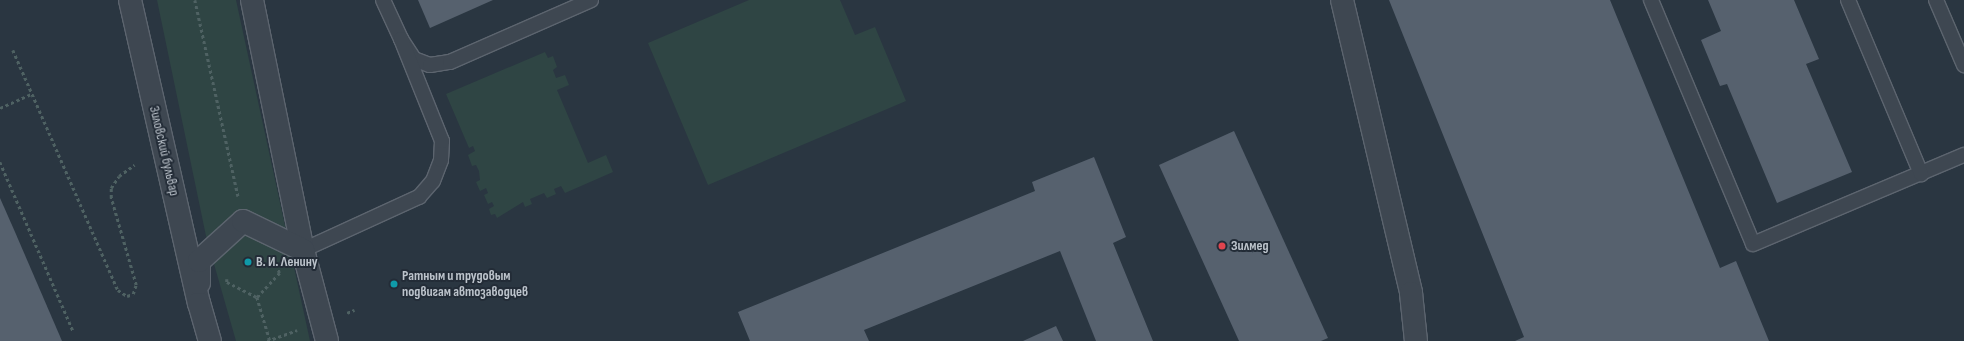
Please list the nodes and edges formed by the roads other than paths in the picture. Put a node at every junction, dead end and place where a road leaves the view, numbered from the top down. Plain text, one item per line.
1 (130, 0) edge
2 (252, 0) edge
3 (383, 0) edge
4 (590, 0) edge
5 (1342, 0) edge
6 (1651, 0) edge
7 (1848, 0) edge
8 (1936, 0) edge
9 (401, 39) junction
10 (1964, 65) edge
11 (1964, 156) edge
12 (1921, 174) junction
13 (303, 250) junction
14 (199, 303) junction
15 (210, 341) edge
16 (327, 341) edge
17 (1416, 341) edge

1 - 14 street, Зиловский бульвар
2 - 13 street
3 - 9 lane
4 - 9 lane
5 - 17 street
6 - 12 lane
7 - 12 lane
8 - 10 lane
9 - 13 lane
11 - 12 lane
13 - 14 street, Зиловский бульвар
13 - 16 street
14 - 15 street, Зиловский бульвар

